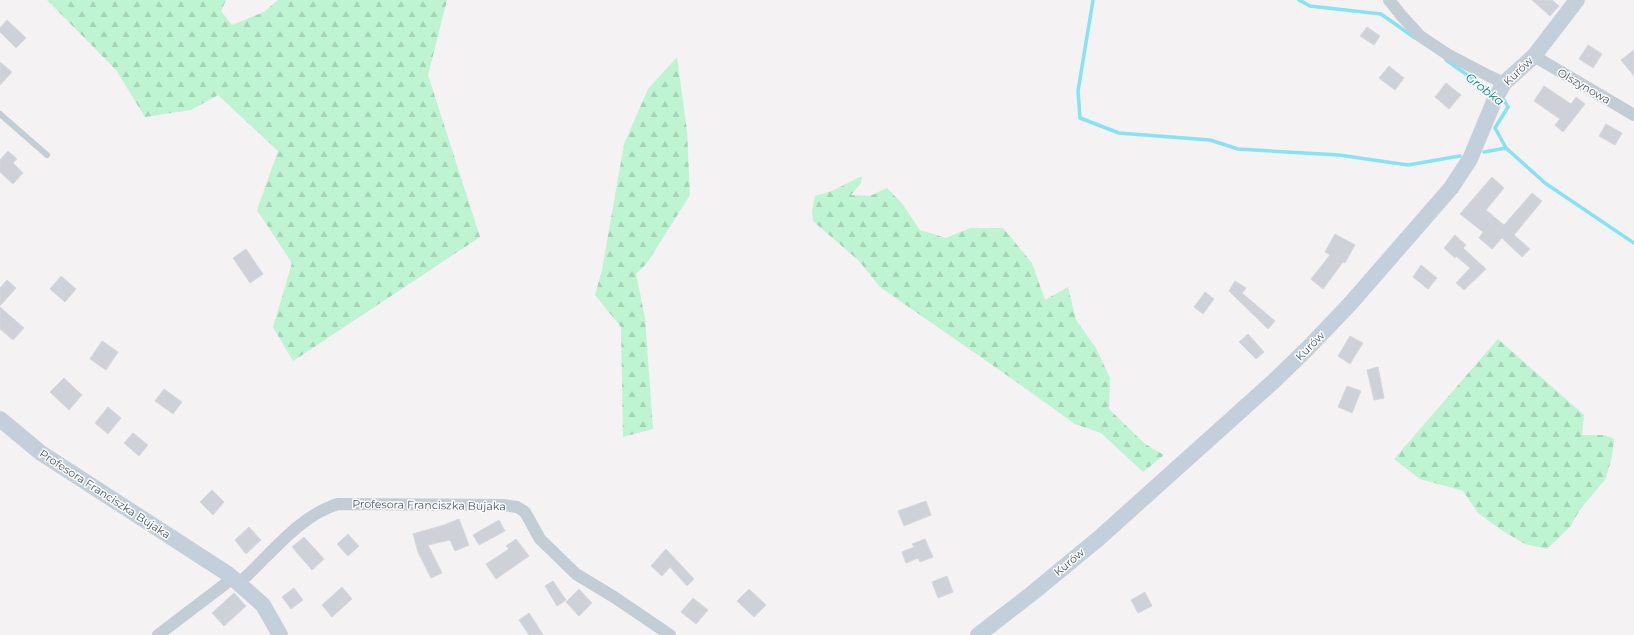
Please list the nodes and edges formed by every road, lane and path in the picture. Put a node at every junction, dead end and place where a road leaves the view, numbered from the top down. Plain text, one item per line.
1 (1389, 0) edge
2 (1577, 0) edge
3 (1534, 56) junction
4 (1500, 90) junction
5 (0, 114) edge
6 (1634, 115) edge
7 (47, 155) dead end
8 (0, 419) edge
9 (236, 581) junction
10 (158, 635) edge
11 (280, 635) edge
12 (670, 635) edge
13 (978, 635) edge

1 - 4 street
2 - 3 street, Kurów
3 - 4 street, Kurów
3 - 6 street, Olszynowa
4 - 13 street, Kurów
5 - 7 lane
8 - 9 street, Profesora Franciszka Bujaka
9 - 10 street, Profesora Franciszka Bujaka
9 - 11 street, Profesora Franciszka Bujaka
9 - 12 street, Profesora Franciszka Bujaka

